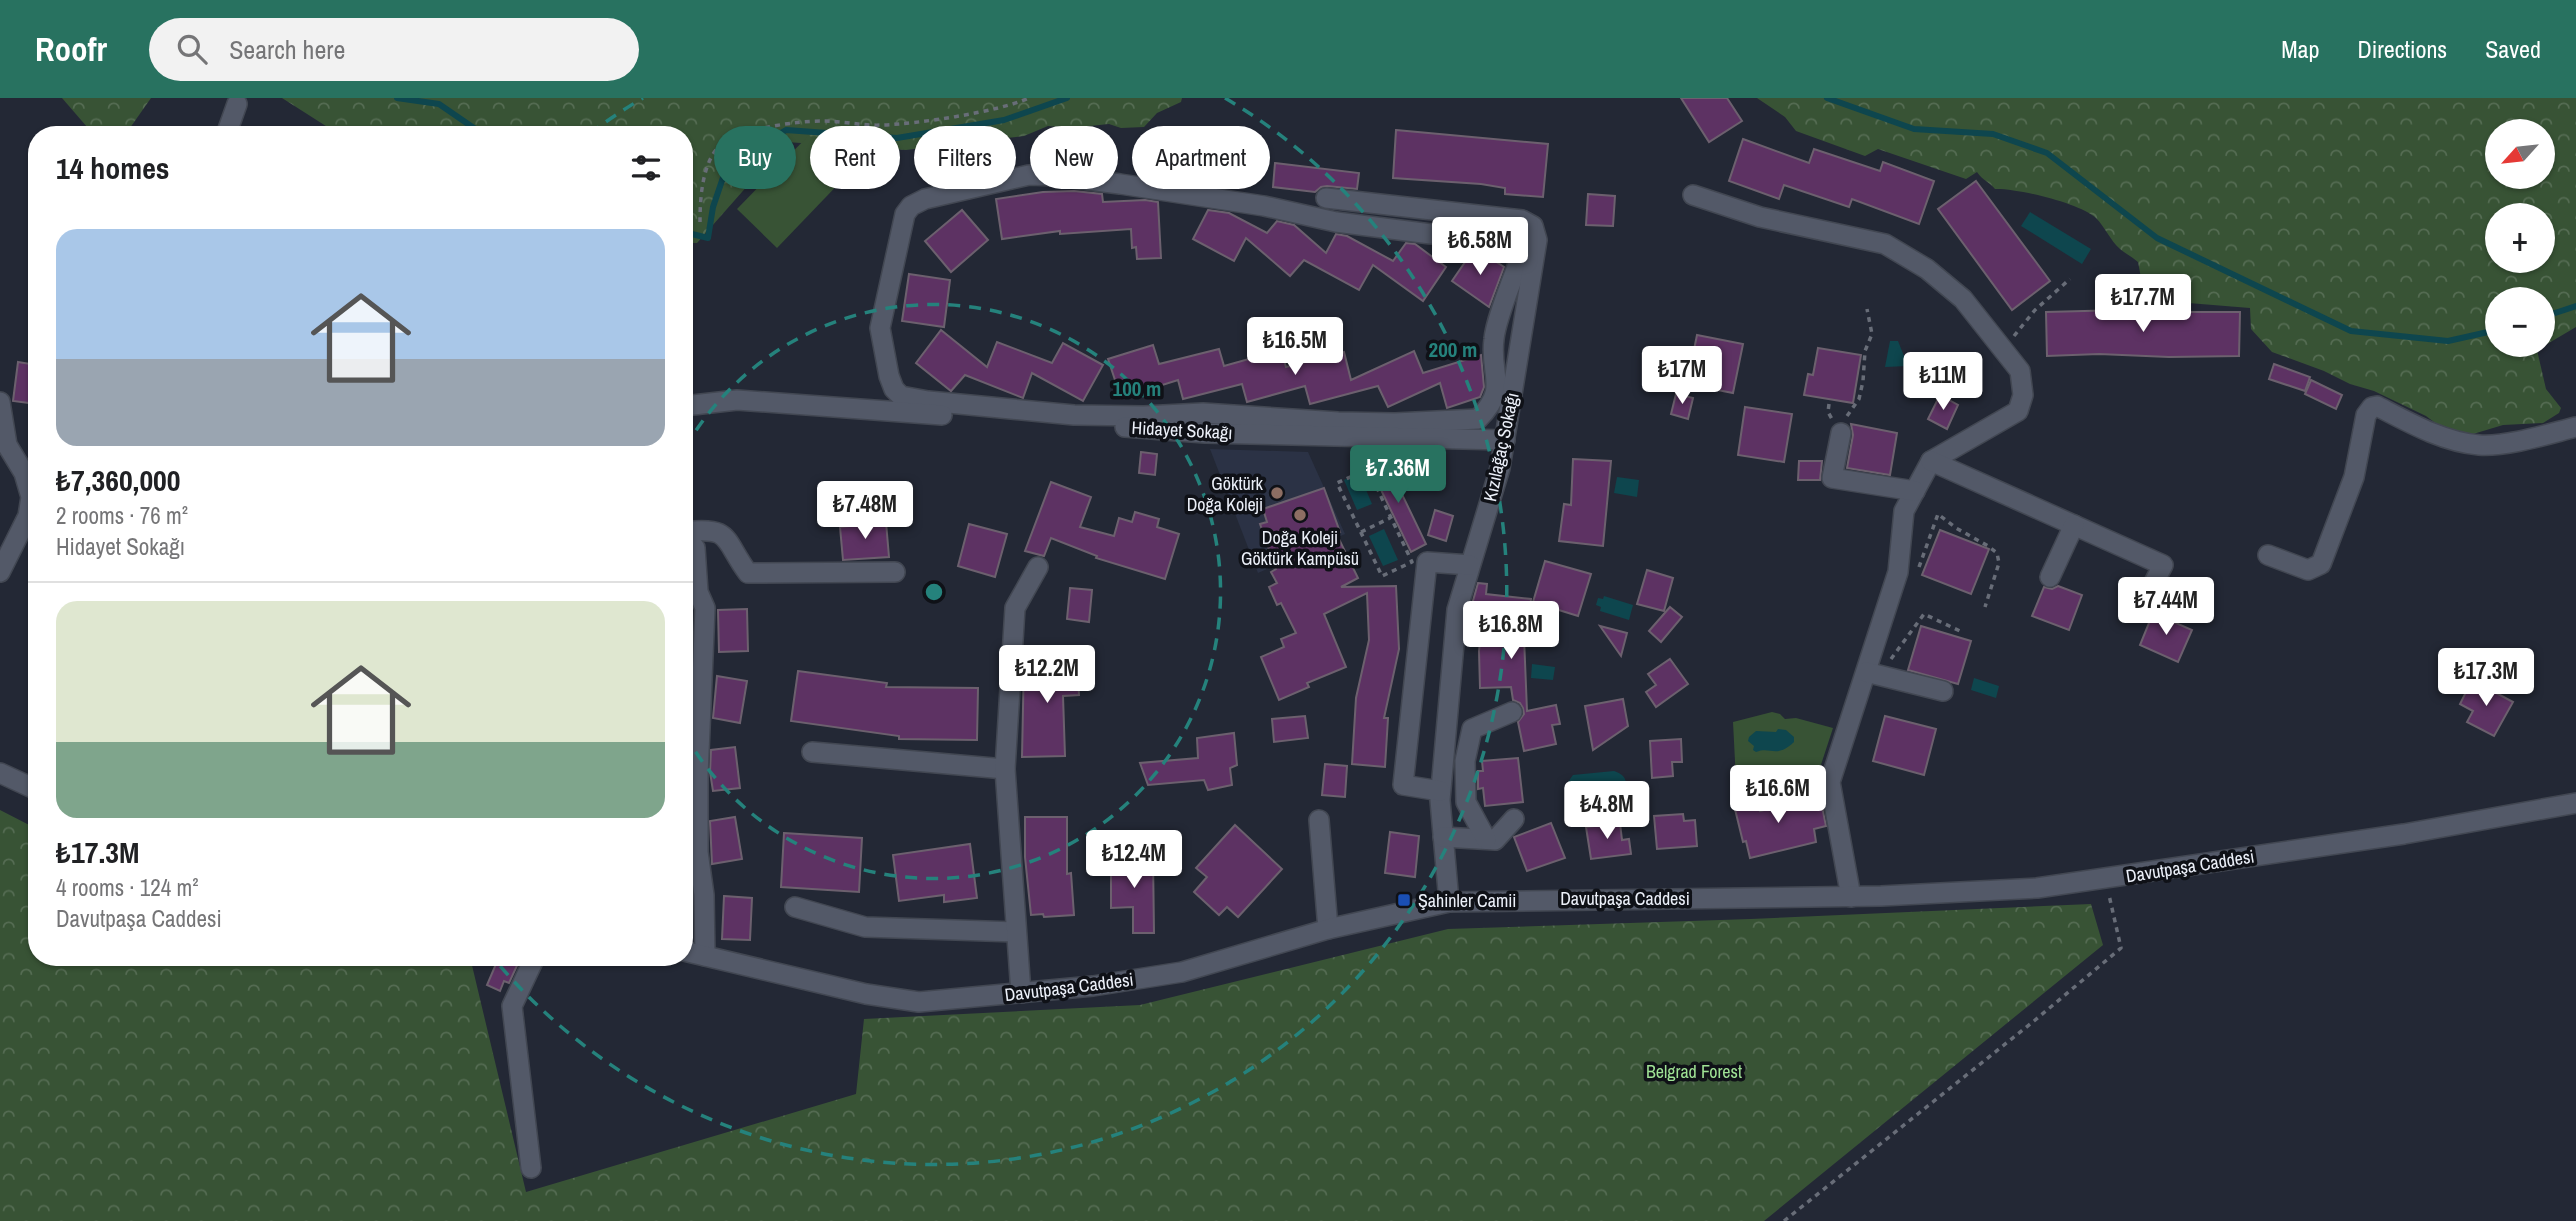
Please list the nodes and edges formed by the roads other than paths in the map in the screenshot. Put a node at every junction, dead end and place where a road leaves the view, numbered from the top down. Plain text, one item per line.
1 (237, 104) dead end
2 (229, 126) edge
3 (1693, 195) dead end
4 (1326, 198) dead end
5 (1494, 338) junction
6 (1521, 341) junction
7 (0, 402) edge
8 (693, 405) edge
9 (1843, 426) road end
10 (2576, 427) edge
11 (1505, 440) junction
12 (4, 445) edge
13 (1931, 461) junction
14 (28, 486) edge
15 (1915, 491) junction
16 (28, 516) edge
17 (2074, 526) junction
18 (693, 532) edge
19 (693, 545) edge
20 (2268, 555) dead end
21 (1470, 565) junction
22 (1038, 567) dead end
23 (0, 572) edge
24 (895, 572) dead end
25 (2050, 576) dead end
26 (2144, 602) dead end
27 (1873, 673) junction
28 (1943, 691) dead end
29 (1512, 712) dead end
30 (812, 752) dead end
31 (1004, 769) junction
32 (0, 773) edge
33 (28, 786) edge
34 (1440, 791) junction
35 (2576, 803) edge
36 (1514, 819) dead end
37 (1319, 820) dead end
38 (1443, 837) junction
39 (1486, 839) junction
40 (1851, 897) junction
41 (1450, 902) junction
42 (795, 907) dead end
43 (1328, 929) junction
44 (1016, 932) junction
45 (693, 953) edge
46 (705, 956) junction
47 (531, 966) edge
48 (1021, 993) junction
49 (531, 1168) dead end

1 - 2 street
3 - 13 street
4 - 6 street, Kızılağaç Sokağı
5 - 5 street
5 - 6 street
6 - 11 street, Kızılağaç Sokağı
7 - 12 street
8 - 11 street, Hidayet Sokağı
9 - 15 street
10 - 20 street
11 - 21 street, Kızılağaç Sokağı
12 - 14 street
13 - 15 street
13 - 17 street
15 - 27 street
16 - 23 street
17 - 25 street
17 - 26 street
18 - 24 street
19 - 46 street
21 - 34 street, Kızılağaç Sokağı
21 - 34 street
22 - 31 street
27 - 28 street
27 - 40 street
29 - 39 street
30 - 31 street
31 - 44 street
32 - 33 street
34 - 38 street, Kızılağaç Sokağı
35 - 40 street, Davutpaşa Caddesi
36 - 39 street
37 - 43 street
38 - 39 street
38 - 41 street, Kızılağaç Sokağı
40 - 41 street, Davutpaşa Caddesi
41 - 43 street, Davutpaşa Caddesi
42 - 44 street
43 - 48 street, Davutpaşa Caddesi
44 - 48 street
45 - 46 street, Davutpaşa Caddesi
46 - 48 street, Davutpaşa Caddesi
47 - 49 street

